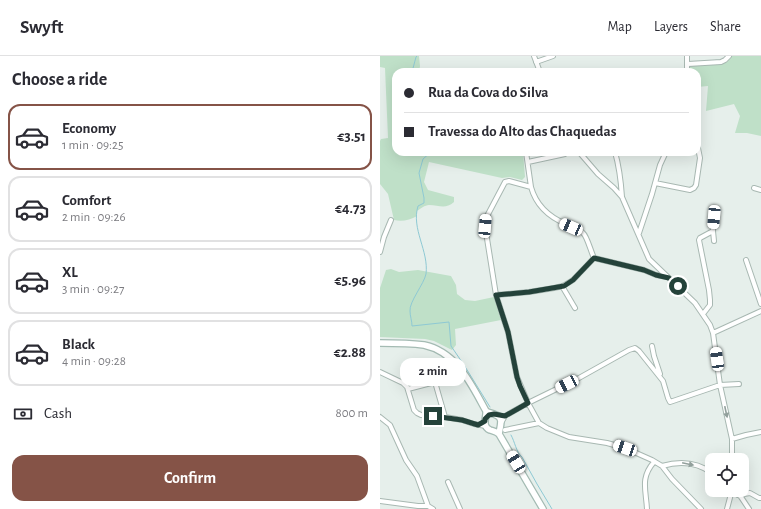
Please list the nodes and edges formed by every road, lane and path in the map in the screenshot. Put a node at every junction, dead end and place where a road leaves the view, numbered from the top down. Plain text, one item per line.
1 (534, 56) edge
2 (553, 56) edge
3 (687, 56) edge
4 (730, 56) edge
5 (536, 62) junction
6 (688, 64) junction
7 (538, 68) edge
8 (688, 68) edge
9 (527, 156) edge
10 (556, 156) edge
11 (582, 156) edge
12 (616, 156) edge
13 (664, 156) edge
14 (700, 156) edge
15 (528, 162) junction
16 (655, 182) junction
17 (531, 187) junction
18 (754, 188) dead end
19 (761, 190) edge
20 (622, 197) junction
21 (714, 217) dead end
22 (391, 220) dead end
23 (633, 221) junction
24 (642, 221) junction
25 (713, 231) junction
26 (638, 233) junction
27 (714, 241) dead end
28 (380, 252) edge
29 (594, 258) junction
30 (746, 260) dead end
31 (669, 278) junction
32 (562, 286) junction
33 (496, 295) junction
34 (761, 304) edge
35 (575, 308) dead end
36 (761, 311) edge
37 (703, 314) junction
38 (713, 333) junction
39 (380, 343) edge
40 (652, 346) dead end
41 (431, 367) dead end
42 (380, 372) edge
43 (660, 377) junction
44 (435, 382) junction
45 (739, 384) dead end
46 (720, 385) junction
47 (408, 389) junction
48 (528, 403) junction
49 (505, 416) junction
50 (380, 417) edge
51 (445, 417) junction
52 (488, 417) junction
53 (538, 423) junction
54 (501, 424) junction
55 (505, 430) dead end
56 (497, 432) junction
57 (761, 432) edge
58 (732, 439) junction
59 (732, 453) edge
60 (654, 462) junction
61 (662, 466) junction
62 (705, 470) edge
63 (448, 482) dead end
64 (749, 493) edge
65 (731, 497) edge
66 (740, 497) edge
67 (761, 498) edge
68 (380, 501) edge
69 (428, 506) junction
70 (433, 509) edge
71 (460, 509) edge
72 (543, 509) edge
73 (647, 509) edge
74 (701, 509) edge
75 (727, 509) edge
76 (749, 509) edge

1 - 5 street
2 - 5 street
3 - 6 street
4 - 6 street
5 - 7 street
6 - 8 street
9 - 15 street
10 - 15 street
11 - 20 street
12 - 20 street
13 - 16 street
14 - 16 street
15 - 17 street
16 - 24 street
17 - 29 street
17 - 33 street
18 - 19 street
20 - 23 street
21 - 25 street
22 - 28 street
23 - 24 street
23 - 26 street
24 - 26 street
25 - 27 street
25 - 37 street
26 - 31 street
29 - 31 street
29 - 32 street
30 - 34 street
31 - 37 street
32 - 33 street
32 - 35 street
33 - 48 street
36 - 38 street
37 - 38 street
38 - 46 street
39 - 52 main road
40 - 43 street
41 - 44 street
42 - 47 street
43 - 46 street
43 - 48 street
44 - 47 street
44 - 51 street
45 - 46 street
46 -> 58 street
47 - 51 street
48 - 49 street
48 - 53 street
49 - 52 street
49 - 54 street
50 - 69 street
51 - 52 street
52 - 54 main road
52 - 56 main road
53 - 55 street
53 - 60 street
54 - 56 main road
56 - 72 main road
57 - 58 street
58 - 59 street
60 - 61 street
60 - 73 street
61 -> 62 street
61 - 74 street
63 - 71 street
64 - 67 street
65 - 75 street
66 - 76 street
68 - 69 street
69 - 70 street

